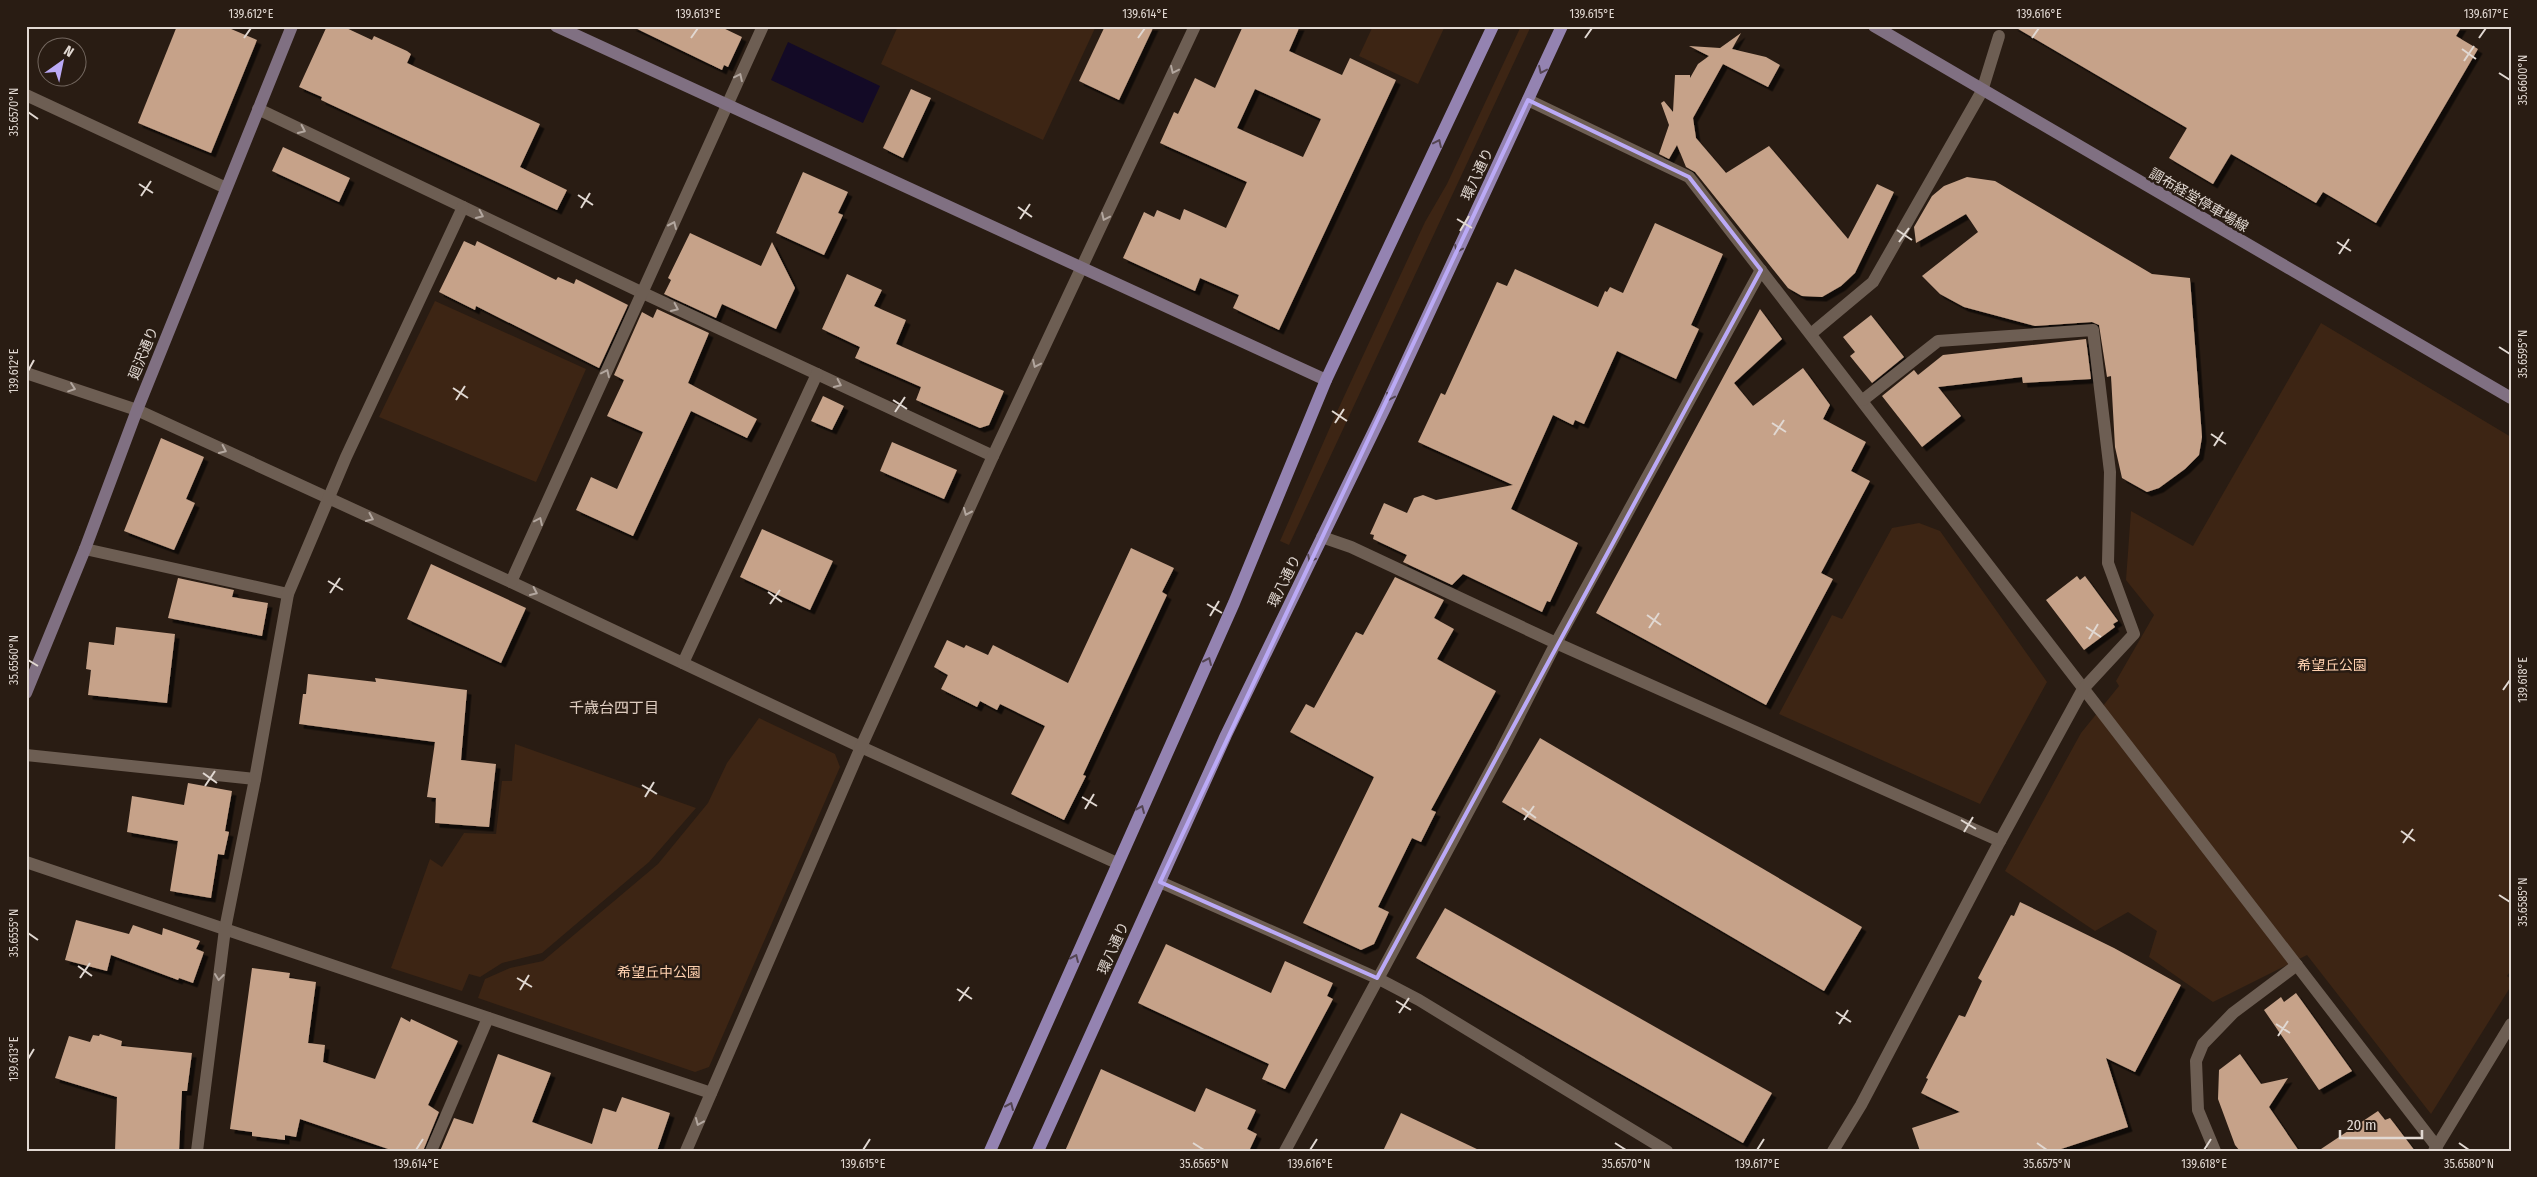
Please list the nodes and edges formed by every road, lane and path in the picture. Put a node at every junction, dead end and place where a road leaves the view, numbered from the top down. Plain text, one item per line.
1 (292, 26) edge
2 (556, 26) edge
3 (763, 26) edge
4 (1195, 26) edge
5 (1493, 26) edge
6 (1562, 26) edge
7 (1874, 26) edge
8 (2000, 36) dead end
9 (1982, 91) junction
10 (26, 95) edge
11 (1528, 100) junction
12 (727, 105) junction
13 (258, 109) junction
14 (226, 188) junction
15 (463, 207) junction
16 (1081, 269) junction
17 (1761, 270) junction
18 (643, 293) junction
19 (1812, 333) junction
20 (26, 373) edge
21 (817, 374) junction
22 (1326, 380) junction
23 (2511, 398) edge
24 (1863, 400) junction
25 (137, 410) junction
26 (993, 456) junction
27 (328, 499) junction
28 (1322, 537) junction
29 (85, 549) junction
30 (511, 582) junction
31 (288, 594) junction
32 (1556, 643) junction
33 (683, 663) junction
34 (2083, 689) junction
35 (26, 693) edge
36 (861, 747) junction
37 (26, 755) edge
38 (255, 779) junction
39 (2000, 840) junction
40 (26, 862) edge
41 (1117, 863) junction
42 (1160, 882) junction
43 (225, 929) junction
44 (2297, 964) junction
45 (1377, 978) junction
46 (488, 1018) junction
47 (2511, 1024) edge
48 (711, 1093) junction
49 (2435, 1149) edge
50 (197, 1151) edge
51 (431, 1151) edge
52 (686, 1151) edge
53 (990, 1151) edge
54 (1038, 1151) edge
55 (1285, 1151) edge
56 (1667, 1151) edge
57 (1834, 1151) edge
58 (2215, 1151) edge

1 - 13 street, 廻沢通り
2 - 12 street
12 -> 3 street
4 -> 16 street
22 -> 5 main road
6 -> 11 main road, 環八通り
7 - 9 street, 調布経堂停車場線
8 - 9 street
9 - 19 street
9 - 23 street, 調布経堂停車場線
10 - 14 street
11 - 17 street
11 -> 28 main road, 環八通り
12 - 16 street
18 -> 12 street
13 - 14 street, 廻沢通り
13 -> 15 street
14 - 25 street, 廻沢通り
15 -> 18 street
15 - 27 street
16 - 22 street
16 -> 26 street
17 - 19 street
17 - 32 street
18 -> 21 street
30 -> 18 street
19 - 24 street
20 -> 25 street
21 -> 26 street
21 - 33 street
41 -> 22 main road
24 - 34 street
24 - 34 street
25 -> 27 street
25 - 29 street, 廻沢通り
26 -> 36 street
27 -> 30 street
27 - 31 street
28 - 32 street
28 -> 42 main road, 環八通り
29 - 31 street
29 - 35 street, 廻沢通り
30 -> 33 street
31 - 38 street
32 - 39 street
32 - 45 street
33 - 36 street
34 - 39 street
34 - 44 street
36 - 41 street
36 - 48 street
37 - 38 street
38 - 43 street
39 - 57 street
40 - 43 street
53 -> 41 main road
42 - 45 street
42 - 54 main road, 環八通り
43 - 46 street
43 -> 50 street
44 - 49 street
44 - 58 street
45 - 55 street
45 - 56 street
46 - 48 street
46 - 51 street
47 - 49 street
48 -> 52 street

